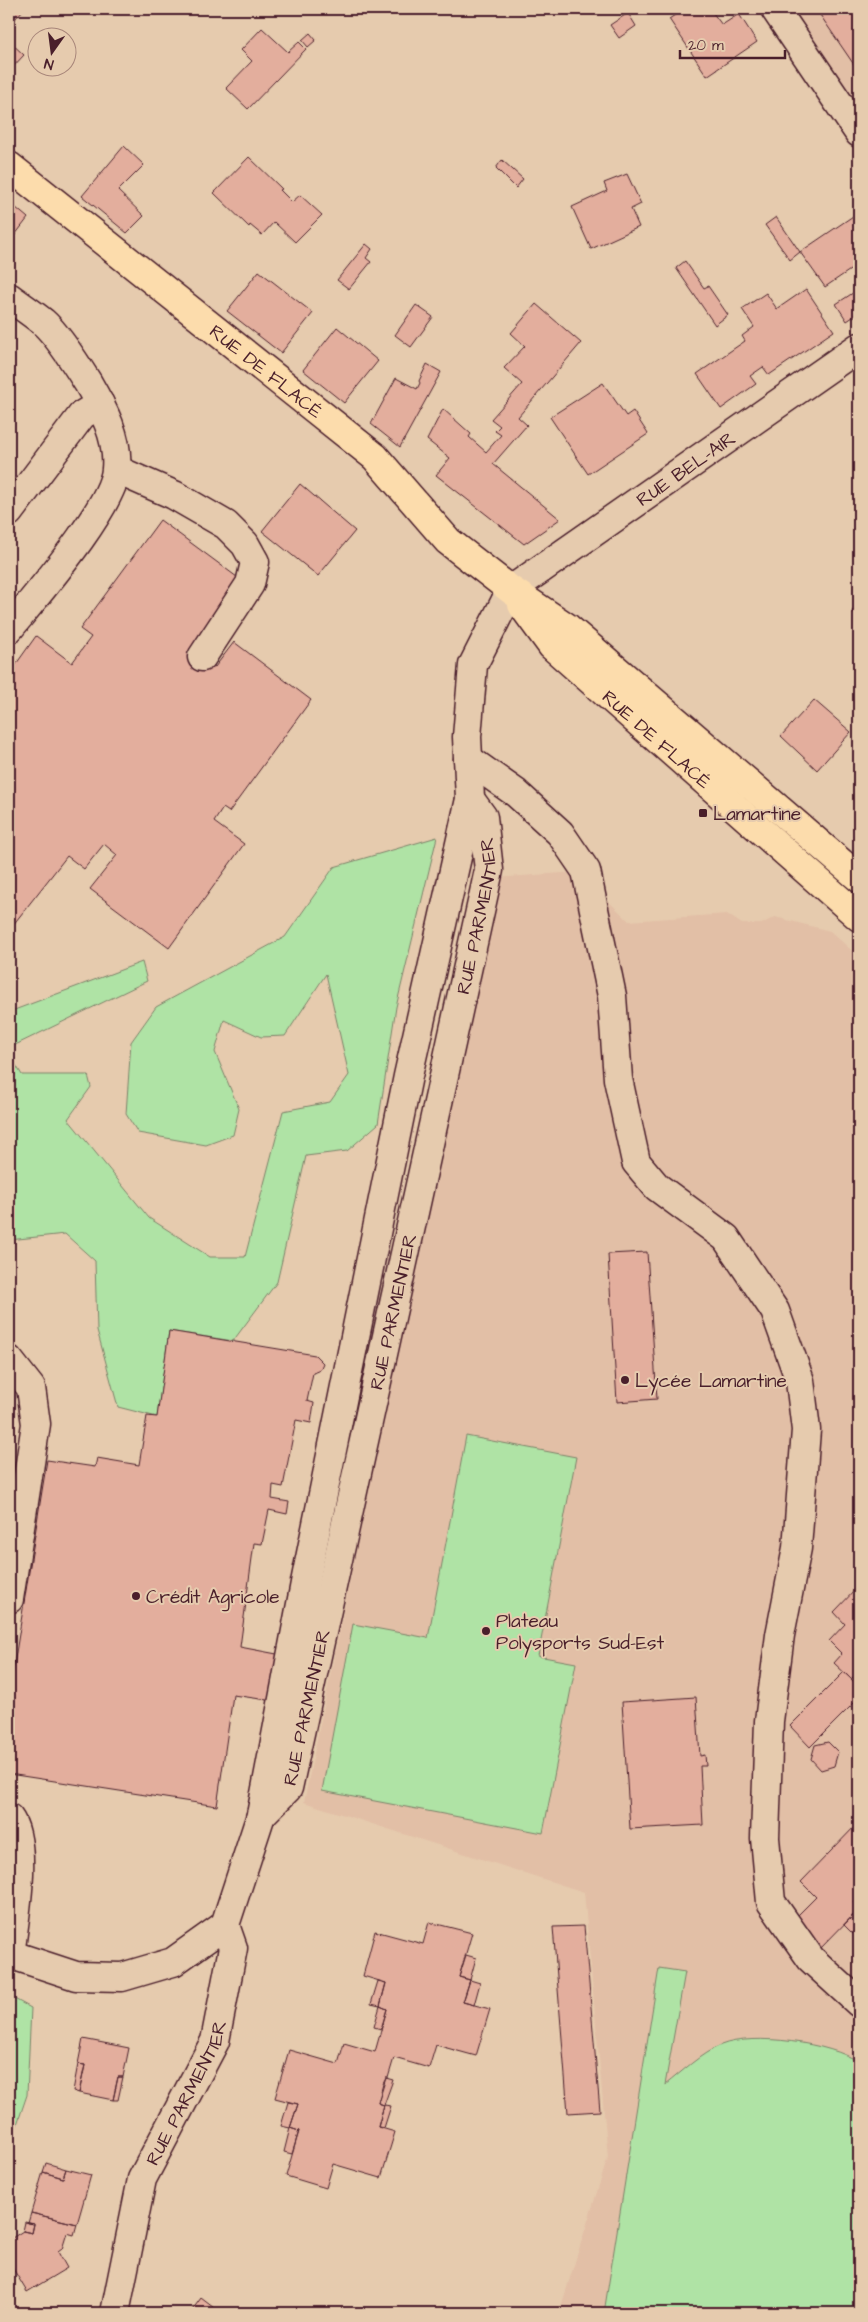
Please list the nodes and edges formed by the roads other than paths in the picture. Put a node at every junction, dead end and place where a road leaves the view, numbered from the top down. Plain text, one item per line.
1 (775, 9) edge
2 (859, 133) edge
3 (9, 166) edge
4 (9, 297) edge
5 (859, 347) edge
6 (100, 404) junction
7 (116, 470) junction
8 (9, 512) edge
9 (511, 590) junction
10 (9, 629) edge
11 (202, 657) dead end
12 (468, 759) junction
13 (859, 878) edge
14 (859, 917) edge
15 (9, 1360) edge
16 (9, 1599) edge
17 (9, 1818) edge
18 (225, 1924) junction
19 (9, 1954) edge
20 (859, 2003) edge
21 (115, 2313) edge

1 - 2 street
3 - 9 main road, RUE DE FLACÉ
4 - 6 street
5 - 9 street, RUE BEL-AIR
6 - 7 street
6 - 8 street
7 - 10 street
7 - 11 street
9 - 12 street, RUE PARMENTIER
9 - 13 main road, RUE DE FLACÉ
9 - 14 main road, RUE DE FLACÉ
12 - 18 street, RUE PARMENTIER
12 - 20 street
15 - 16 street
17 - 19 street
18 - 19 street
18 - 21 street, RUE PARMENTIER

